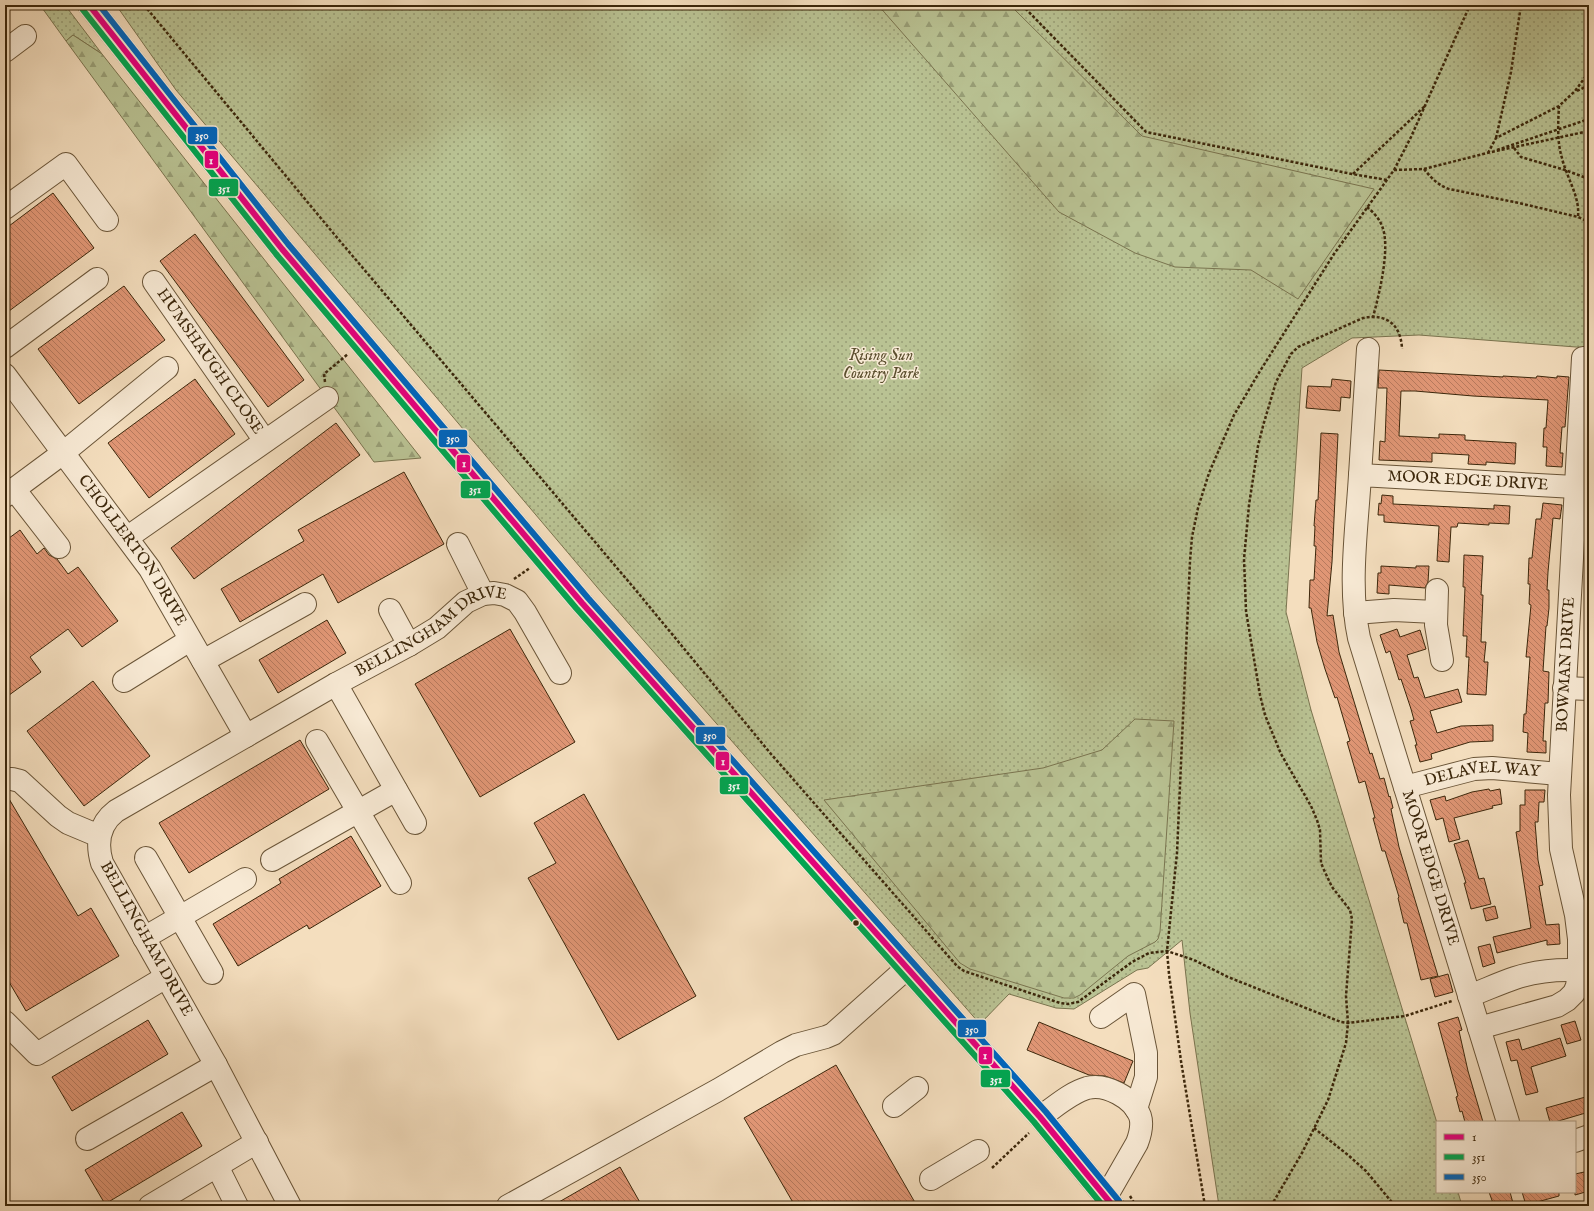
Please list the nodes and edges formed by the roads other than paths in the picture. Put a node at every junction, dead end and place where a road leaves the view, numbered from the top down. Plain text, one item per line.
1 (89, 5) edge
2 (24, 36) dead end
3 (5, 51) edge
4 (5, 208) edge
5 (107, 220) dead end
6 (97, 279) dead end
7 (154, 282) dead end
8 (5, 347) edge
9 (1368, 349) dead end
10 (1581, 358) edge
11 (168, 368) dead end
12 (5, 375) edge
13 (327, 398) road end
14 (265, 441) junction
15 (63, 453) junction
16 (1360, 475) junction
17 (1575, 488) junction
18 (10, 492) edge
19 (128, 537) junction
20 (458, 544) dead end
21 (59, 547) dead end
22 (1437, 590) dead end
23 (483, 594) junction
24 (305, 604) dead end
25 (390, 610) dead end
26 (1436, 612) junction
27 (1355, 613) junction
28 (190, 640) junction
29 (409, 645) junction
30 (1442, 660) dead end
31 (203, 661) junction
32 (560, 673) dead end
33 (124, 681) dead end
34 (336, 684) junction
35 (1564, 688) junction
36 (1589, 689) edge
37 (246, 736) junction
38 (317, 741) dead end
39 (1559, 774) junction
40 (5, 779) edge
41 (1406, 787) junction
42 (396, 790) junction
43 (359, 811) junction
44 (415, 823) dead end
45 (99, 836) junction
46 (146, 858) dead end
47 (272, 860) dead end
48 (245, 878) dead end
49 (400, 883) dead end
50 (180, 917) junction
51 (144, 938) junction
52 (907, 968) junction
53 (1584, 970) edge
54 (212, 973) dead end
55 (166, 977) junction
56 (1469, 996) junction
57 (1101, 1017) dead end
58 (5, 1022) edge
59 (1479, 1028) junction
60 (216, 1065) junction
61 (917, 1088) dead end
62 (894, 1106) dead end
63 (1136, 1109) junction
64 (1508, 1121) edge
65 (1035, 1125) junction
66 (1589, 1136) edge
67 (87, 1139) dead end
68 (1576, 1141) edge
69 (257, 1142) junction
70 (978, 1151) dead end
71 (217, 1166) junction
72 (931, 1179) dead end
73 (1110, 1202) edge
74 (150, 1206) edge
75 (237, 1206) edge
76 (290, 1206) edge
77 (508, 1206) edge

1 - 52 main road
2 - 3 street
4 - 5 street
6 - 8 street
7 - 14 street, HUMSHAUGH CLOSE
9 - 16 street, MOOR EDGE DRIVE
10 - 17 street, BOWMAN DRIVE
11 - 15 street
12 - 15 street, CHOLLERTON DRIVE
13 - 14 street, HUMSHAUGH CLOSE
14 - 19 street, HUMSHAUGH CLOSE
15 - 18 street
15 - 19 street, CHOLLERTON DRIVE
16 - 17 street, MOOR EDGE DRIVE
16 - 27 street, MOOR EDGE DRIVE
17 - 35 street, BOWMAN DRIVE
18 - 21 street
19 - 28 street, CHOLLERTON DRIVE
20 - 23 street
22 - 26 street
23 - 29 street, BELLINGHAM DRIVE
23 - 32 street, BELLINGHAM DRIVE
24 - 31 street
25 - 29 street
26 - 27 street
26 - 30 street
27 - 41 street, MOOR EDGE DRIVE
28 - 31 street, CHOLLERTON DRIVE
28 - 33 street
29 - 34 street, BELLINGHAM DRIVE
31 - 37 street, CHOLLERTON DRIVE
34 - 37 street, BELLINGHAM DRIVE
34 - 42 street, BELLINGHAM DRIVE
35 - 36 street
35 - 39 street, BOWMAN DRIVE
37 - 45 street, BELLINGHAM DRIVE
38 - 43 street
39 - 41 street, DELAVEL WAY
39 - 53 street, BOWMAN DRIVE
40 - 45 street
41 - 56 street, MOOR EDGE DRIVE
42 - 43 street
42 - 44 street, BELLINGHAM DRIVE
43 - 47 street
43 - 49 street
45 - 51 street, BELLINGHAM DRIVE
46 - 50 street
48 - 50 street
50 - 51 street
50 - 54 street
51 - 55 street, BELLINGHAM DRIVE
52 - 65 main road
52 - 77 street
53 - 56 street
53 - 59 street, BOWMAN DRIVE
55 - 58 street
55 - 60 street, BELLINGHAM DRIVE
56 - 59 street, MOOR EDGE DRIVE
57 - 63 street
59 - 64 street, MOOR EDGE DRIVE
60 - 67 street
60 - 69 street, BELLINGHAM DRIVE
61 - 62 street
63 - 65 street
63 - 73 street
65 - 73 main road
66 - 68 street
69 - 71 street
69 - 76 street, BELLINGHAM DRIVE
70 - 72 street
71 - 74 street
71 - 75 street

